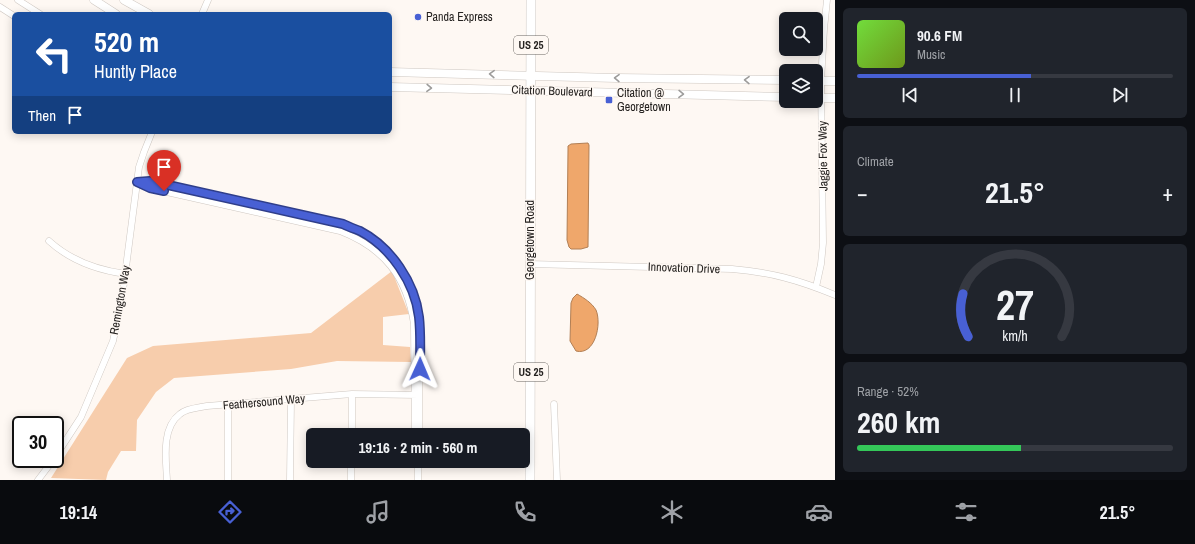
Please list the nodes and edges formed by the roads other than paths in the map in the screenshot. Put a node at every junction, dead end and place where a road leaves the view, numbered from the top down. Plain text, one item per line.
1 (18, 0) edge
2 (94, 0) edge
3 (124, 0) edge
4 (208, 0) edge
5 (531, 0) edge
6 (827, 0) edge
7 (0, 7) edge
8 (37, 12) edge
9 (113, 12) edge
10 (145, 12) edge
11 (203, 12) edge
12 (12, 15) edge
13 (821, 64) edge
14 (392, 72) edge
15 (531, 76) junction
16 (779, 80) edge
17 (823, 81) edge
18 (835, 81) edge
19 (392, 87) edge
20 (530, 91) junction
21 (779, 97) edge
22 (823, 98) edge
23 (835, 98) edge
24 (819, 108) edge
25 (151, 134) edge
26 (137, 182) junction
27 (49, 241) dead end
28 (530, 264) junction
29 (126, 274) junction
30 (816, 287) junction
31 (835, 295) edge
32 (352, 394) junction
33 (417, 395) junction
34 (291, 400) junction
35 (554, 404) dead end
36 (228, 405) junction
37 (352, 428) edge
38 (415, 428) edge
39 (419, 428) edge
40 (64, 443) edge
41 (47, 468) edge
42 (351, 468) edge
43 (418, 468) edge
44 (38, 480) edge
45 (167, 480) edge
46 (228, 480) edge
47 (290, 480) edge
48 (351, 480) edge
49 (418, 480) edge
50 (530, 480) edge
51 (557, 480) edge

1 - 8 street
2 - 9 main road
3 - 10 main road
4 - 11 street
5 - 15 main road, Georgetown Road / US 25
6 - 13 street, Jaggie Fox Way
7 - 12 street
15 -> 14 main road, Citation Boulevard
16 -> 15 main road, Citation Boulevard
15 - 20 main road, Georgetown Road / US 25
17 - 18 main road
19 -> 20 main road, Citation Boulevard
20 -> 21 main road, Citation Boulevard
20 - 28 main road, Georgetown Road / US 25
22 - 23 main road
24 - 30 street, Jaggie Fox Way
25 - 26 street, Remington Way
26 - 29 street, Remington Way
26 - 33 street
27 - 29 street
28 - 30 street, Innovation Drive
28 - 50 main road, Georgetown Road / US 25
29 - 40 street, Remington Way
30 - 31 street, Innovation Drive
32 - 33 street, Feathersound Way
32 - 34 street, Feathersound Way
32 - 37 street
33 - 38 street
33 - 39 street
34 - 36 street, Feathersound Way
34 - 47 street
35 - 51 street
36 - 45 street, Feathersound Way
36 - 46 street
41 - 44 street, Remington Way
42 - 48 street
43 - 49 street

